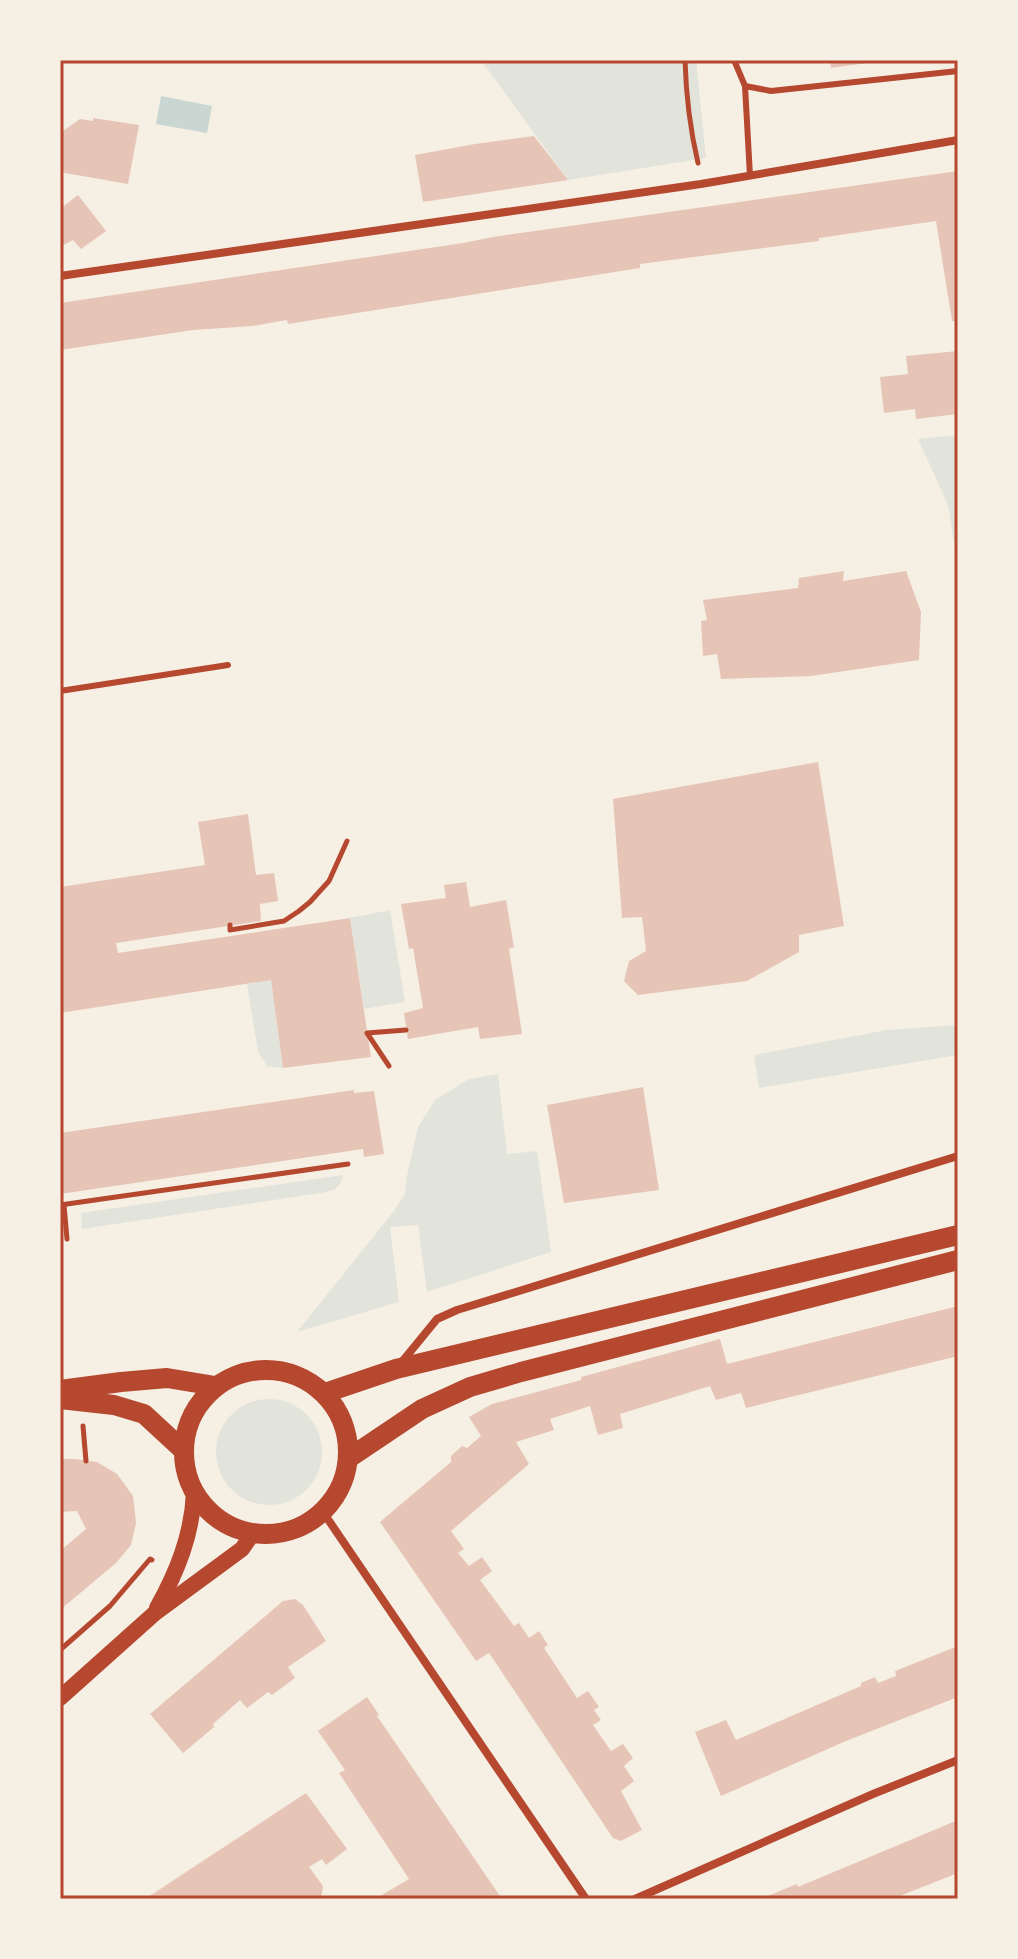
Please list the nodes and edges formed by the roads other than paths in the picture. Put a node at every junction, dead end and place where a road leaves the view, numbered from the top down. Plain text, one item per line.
1 (734, 60) edge
2 (958, 71) edge
3 (745, 86) junction
4 (958, 140) edge
5 (750, 176) junction
6 (60, 276) edge
7 (228, 665) dead end
8 (60, 691) edge
9 (958, 1156) edge
10 (958, 1235) edge
11 (958, 1260) edge
12 (396, 1369) junction
13 (215, 1386) junction
14 (60, 1390) edge
15 (325, 1393) junction
16 (60, 1399) edge
17 (183, 1450) junction
18 (349, 1458) junction
19 (194, 1493) junction
20 (323, 1512) junction
21 (253, 1533) junction
22 (155, 1613) junction
23 (60, 1698) edge
24 (958, 1760) edge
25 (586, 1899) edge
26 (635, 1899) edge

1 - 3 lane
2 - 3 lane
3 - 5 lane
4 - 5 street
5 - 6 street
7 - 8 lane
9 - 12 street
10 - 12 main road
11 - 18 main road
12 - 15 main road
13 - 14 main road
13 - 15 main road
13 - 17 main road
15 - 18 main road
16 - 17 main road
17 - 19 main road
18 - 20 main road
19 - 21 main road
19 - 22 main road
20 - 21 main road
20 - 25 street
21 - 22 main road
22 - 23 main road
24 - 26 street

